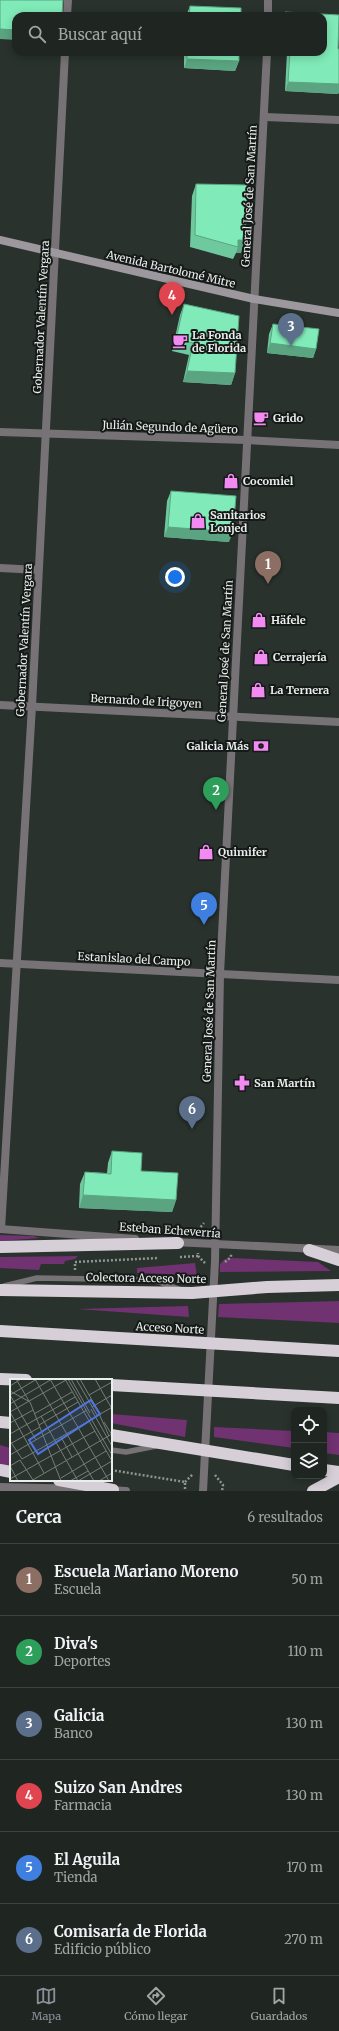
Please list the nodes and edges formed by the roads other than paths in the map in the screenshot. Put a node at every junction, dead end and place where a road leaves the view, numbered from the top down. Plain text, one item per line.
1 (68, 0) edge
2 (268, 0) edge
3 (67, 12) edge
4 (268, 12) edge
5 (66, 56) edge
6 (267, 56) edge
7 (265, 117) junction
8 (339, 120) edge
9 (0, 240) edge
10 (56, 253) junction
11 (254, 299) junction
12 (339, 313) edge
13 (0, 432) edge
14 (46, 434) junction
15 (246, 440) junction
16 (339, 445) edge
17 (0, 568) edge
18 (38, 570) junction
19 (0, 705) edge
20 (32, 706) junction
21 (233, 716) junction
22 (339, 722) edge
23 (0, 963) edge
24 (17, 964) junction
25 (220, 974) junction
26 (339, 980) edge
27 (0, 1229) edge
28 (178, 1243) junction
29 (214, 1245) junction
30 (0, 1247) edge
31 (309, 1250) junction
32 (339, 1250) edge
33 (339, 1260) edge
34 (339, 1285) edge
35 (0, 1287) edge
36 (0, 1290) edge
37 (192, 1293) junction
38 (0, 1330) edge
39 (339, 1351) edge
40 (0, 1378) edge
41 (13, 1379) edge
42 (112, 1385) edge
43 (339, 1398) edge
44 (0, 1423) edge
45 (10, 1428) edge
46 (112, 1435) edge
47 (166, 1444) junction
48 (112, 1450) edge
49 (291, 1465) edge
50 (0, 1470) edge
51 (327, 1470) edge
52 (10, 1472) edge
53 (339, 1472) edge
54 (339, 1477) edge
55 (64, 1481) edge
56 (0, 1487) edge
57 (316, 1489) edge
58 (113, 1490) junction
59 (126, 1491) edge
60 (203, 1491) edge

1 - 3 street
2 - 4 street
5 - 10 street, Gobernador Valentín Vergara
6 - 7 street, General José de San Martín
7 - 8 street
7 - 11 street, General José de San Martín
9 - 10 main road, Avenida Bartolomé Mitre
10 - 11 main road, Avenida Bartolomé Mitre
10 - 14 street, Gobernador Valentín Vergara
11 - 12 main road, Avenida Bartolomé Mitre
11 - 15 street, General José de San Martín
13 - 14 street, Julián Segundo de Agüero
14 - 15 street, Julián Segundo de Agüero
14 - 18 street, Gobernador Valentín Vergara
15 - 16 street, Julián Segundo de Agüero
15 - 21 street, General José de San Martín
17 - 18 street
18 - 20 street, Gobernador Valentín Vergara
19 - 20 street, Bernardo de Irigoyen
20 - 21 street, Bernardo de Irigoyen
20 - 24 street, Gobernador Valentín Vergara
21 - 22 street, Bernardo de Irigoyen
21 - 25 street, General José de San Martín
23 - 24 street, Estanislao del Campo
24 - 25 street, Estanislao del Campo
24 - 27 street, Gobernador Valentín Vergara
25 - 26 street, Estanislao del Campo
25 - 29 street, General José de San Martín
27 - 28 street, Esteban Echeverría
28 - 29 street, Esteban Echeverría
28 - 30 highway
29 - 31 street, Esteban Echeverría
29 - 60 street, General José de San Martín
31 - 32 street, Esteban Echeverría
31 - 33 highway
34 - 37 highway, Colectora Acceso Norte
35 - 37 lane
36 - 37 highway, Colectora Acceso Norte
38 - 39 highway, Acceso Norte
40 - 41 highway
42 - 43 highway
44 - 45 lane
46 - 47 highway
47 - 48 lane
47 - 49 highway
50 - 52 highway
51 - 53 highway
54 - 57 highway
55 - 58 highway
56 - 58 street
58 - 59 street

